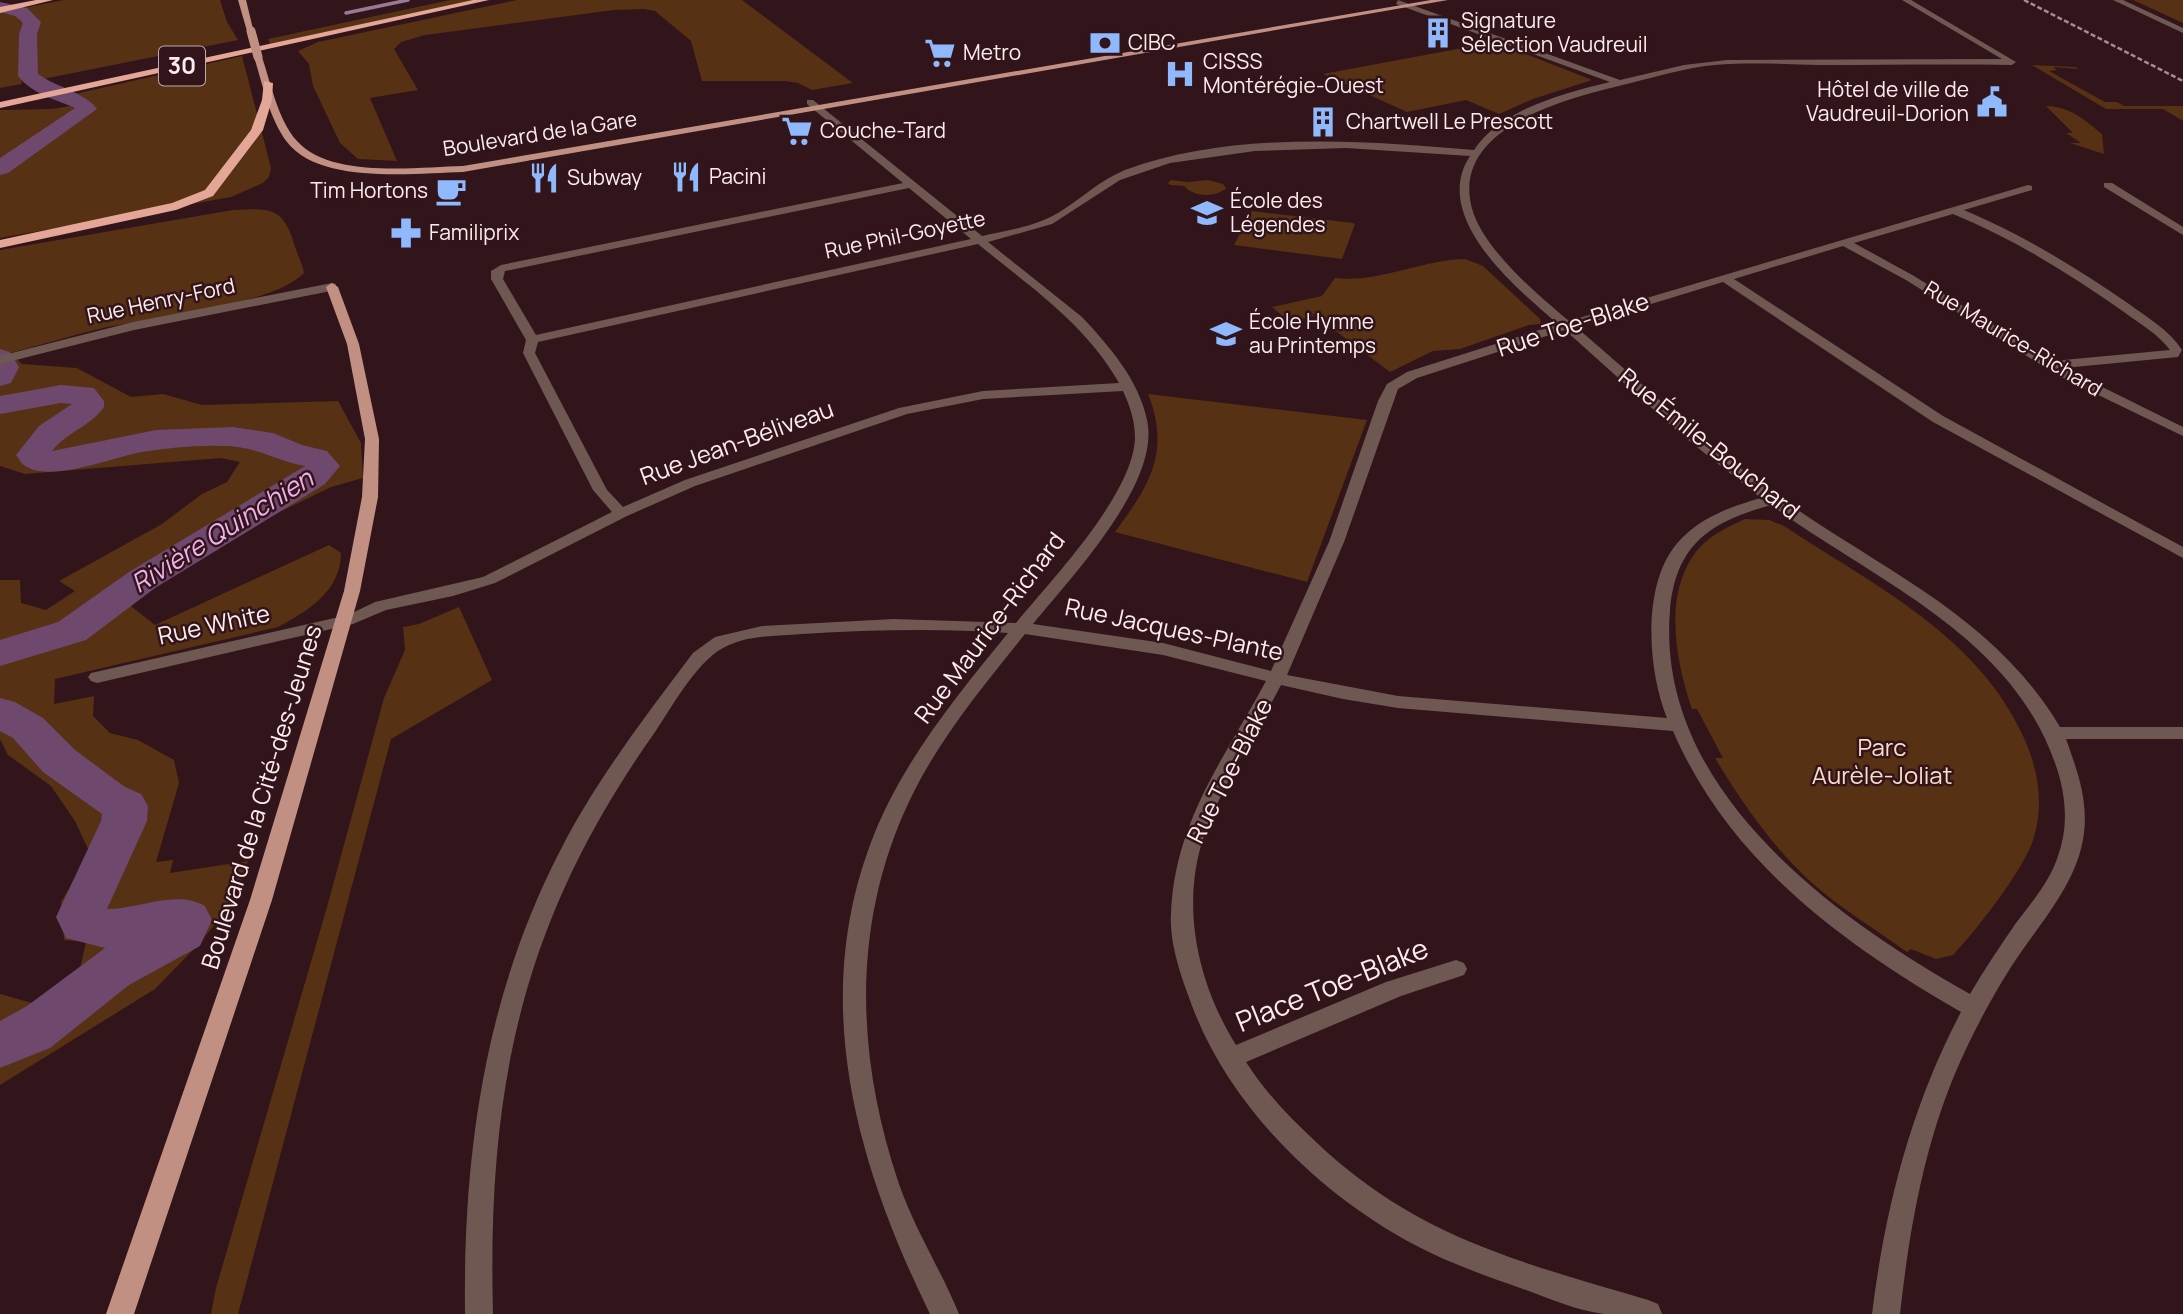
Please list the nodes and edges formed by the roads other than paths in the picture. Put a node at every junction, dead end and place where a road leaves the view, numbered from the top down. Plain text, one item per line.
1 (49, 0) edge
2 (242, 0) edge
3 (439, 0) edge
4 (485, 0) edge
5 (1444, 0) edge
6 (1906, 0) edge
7 (2117, 0) edge
8 (1399, 2) joint
9 (1410, 3) edge
10 (0, 10) edge
11 (2183, 31) edge
12 (1617, 82) junction
13 (268, 83) junction
14 (0, 93) edge
15 (813, 104) junction
16 (0, 105) edge
17 (1474, 153) junction
18 (911, 184) junction
19 (2108, 185) dead end
20 (2028, 188) dead end
21 (1953, 210) junction
22 (2182, 214) edge
23 (2155, 215) junction
24 (2183, 232) edge
25 (981, 240) junction
26 (1845, 243) junction
27 (0, 244) edge
28 (1725, 278) junction
29 (332, 287) joint
30 (1568, 327) junction
31 (532, 340) junction
32 (0, 360) edge
33 (2050, 365) junction
34 (1126, 387) junction
35 (2183, 432) edge
36 (1773, 500) junction
37 (622, 513) junction
38 (2183, 553) edge
39 (381, 606) joint
40 (344, 621) junction
41 (1020, 628) junction
42 (97, 677) dead end
43 (1276, 677) junction
44 (1680, 725) junction
45 (2055, 733) junction
46 (2183, 733) edge
47 (1456, 969) dead end
48 (1974, 1008) junction
49 (1230, 1058) junction
50 (120, 1314) edge
51 (479, 1314) edge
52 (945, 1314) edge
53 (1648, 1314) edge
54 (1886, 1314) edge

1 - 10 highway
2 - 13 main road, bridge
3 - 14 highway, 30
4 - 16 highway, 30
5 - 9 main road, Boulevard de la Gare
6 - 12 street, Rue Émile-Bouchard
7 - 11 street
8 - 9 street
8 - 15 main road, Boulevard de la Gare
9 - 12 street
9 - 15 main road, Boulevard de la Gare
12 - 17 street, Rue Émile-Bouchard
13 - 15 main road, Boulevard de la Gare
13 - 27 highway
15 - 18 street, Rue Maurice-Richard
17 - 25 street, Rue Phil-Goyette
17 - 30 street, Rue Émile-Bouchard
18 - 25 street, Rue Maurice-Richard
18 - 31 street
19 - 23 street
20 - 21 street, Rue Toe-Blake
21 - 26 street, Rue Toe-Blake
21 - 33 street
22 - 23 street
23 - 24 street
25 - 31 street, Rue Phil-Goyette
25 - 34 street, Rue Maurice-Richard
26 - 28 street, Rue Toe-Blake
26 - 33 street, Rue Maurice-Richard
28 - 30 street, Rue Toe-Blake
28 - 38 street
29 - 32 street, Rue Henry-Ford
29 - 40 main road, Boulevard de la Cité-des-Jeunes
30 - 36 street, Rue Émile-Bouchard
30 - 43 street, Rue Toe-Blake
31 - 37 street
33 - 35 street, Rue Maurice-Richard
34 - 37 street, Rue Jean-Béliveau
34 - 41 street, Rue Maurice-Richard
36 - 44 street
36 - 45 street, Rue Émile-Bouchard
37 - 39 street, Rue Jean-Béliveau
39 - 40 street, Rue White
40 - 42 street, Rue White
40 - 50 main road, Boulevard de la Cité-des-Jeunes
41 - 43 street, Rue Jacques-Plante
41 - 51 street, Rue Jacques-Plante
41 - 52 street, Rue Maurice-Richard
43 - 44 street, Rue Jacques-Plante
43 - 49 street, Rue Toe-Blake
44 - 48 street
45 - 46 street
45 - 48 street, Rue Émile-Bouchard
47 - 49 street, Place Toe-Blake
48 - 54 street, Rue Émile-Bouchard
49 - 53 street, Rue Toe-Blake

